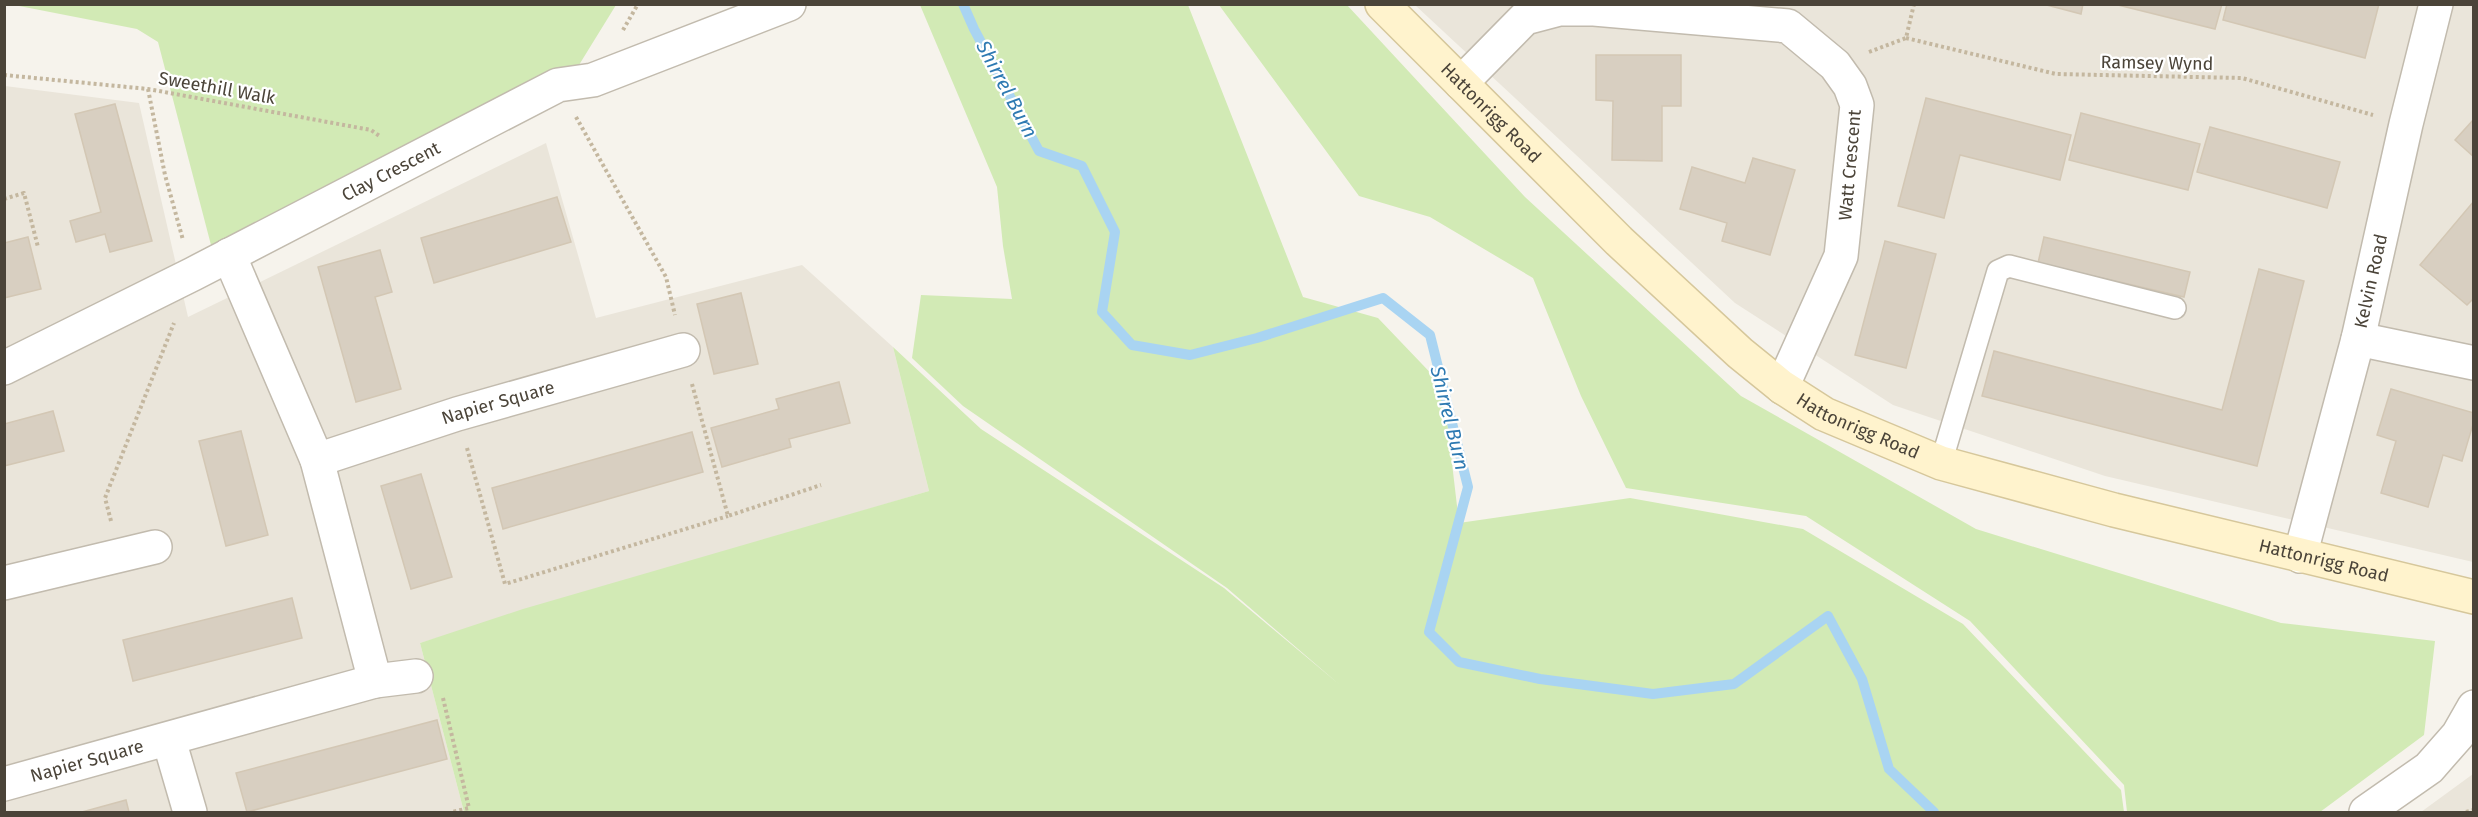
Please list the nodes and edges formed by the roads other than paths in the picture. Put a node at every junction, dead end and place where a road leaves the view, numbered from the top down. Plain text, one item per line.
1 (789, 4) edge
2 (1382, 4) edge
3 (2436, 4) edge
4 (1461, 83) junction
5 (229, 255) junction
6 (2175, 308) dead end
7 (2358, 339) junction
8 (683, 350) dead end
9 (2474, 363) edge
10 (4, 368) edge
11 (1782, 387) junction
12 (317, 460) junction
13 (1941, 463) junction
14 (155, 547) dead end
15 (2300, 556) junction
16 (4, 583) edge
17 (2474, 597) edge
18 (416, 676) road end
19 (375, 681) junction
20 (2474, 707) edge
21 (169, 740) junction
22 (4, 784) edge
23 (190, 813) edge
24 (2366, 813) edge

1 - 5 street, Clay Crescent
2 - 4 street, Hattonrigg Road
3 - 7 street, Kelvin Road
4 - 11 street, Hattonrigg Road
4 - 11 street, Watt Crescent
5 - 10 street, Clay Crescent
5 - 12 street
6 - 13 lane
7 - 9 street
7 - 15 street, Kelvin Road
8 - 12 street, Napier Square
11 - 13 street, Hattonrigg Road
12 - 19 street
13 - 15 street, Hattonrigg Road
14 - 16 street
15 - 17 street, Hattonrigg Road
18 - 19 street, Napier Square
19 - 21 street, Napier Square
20 - 24 street
21 - 22 street, Napier Square
21 - 23 street, Napier Square

